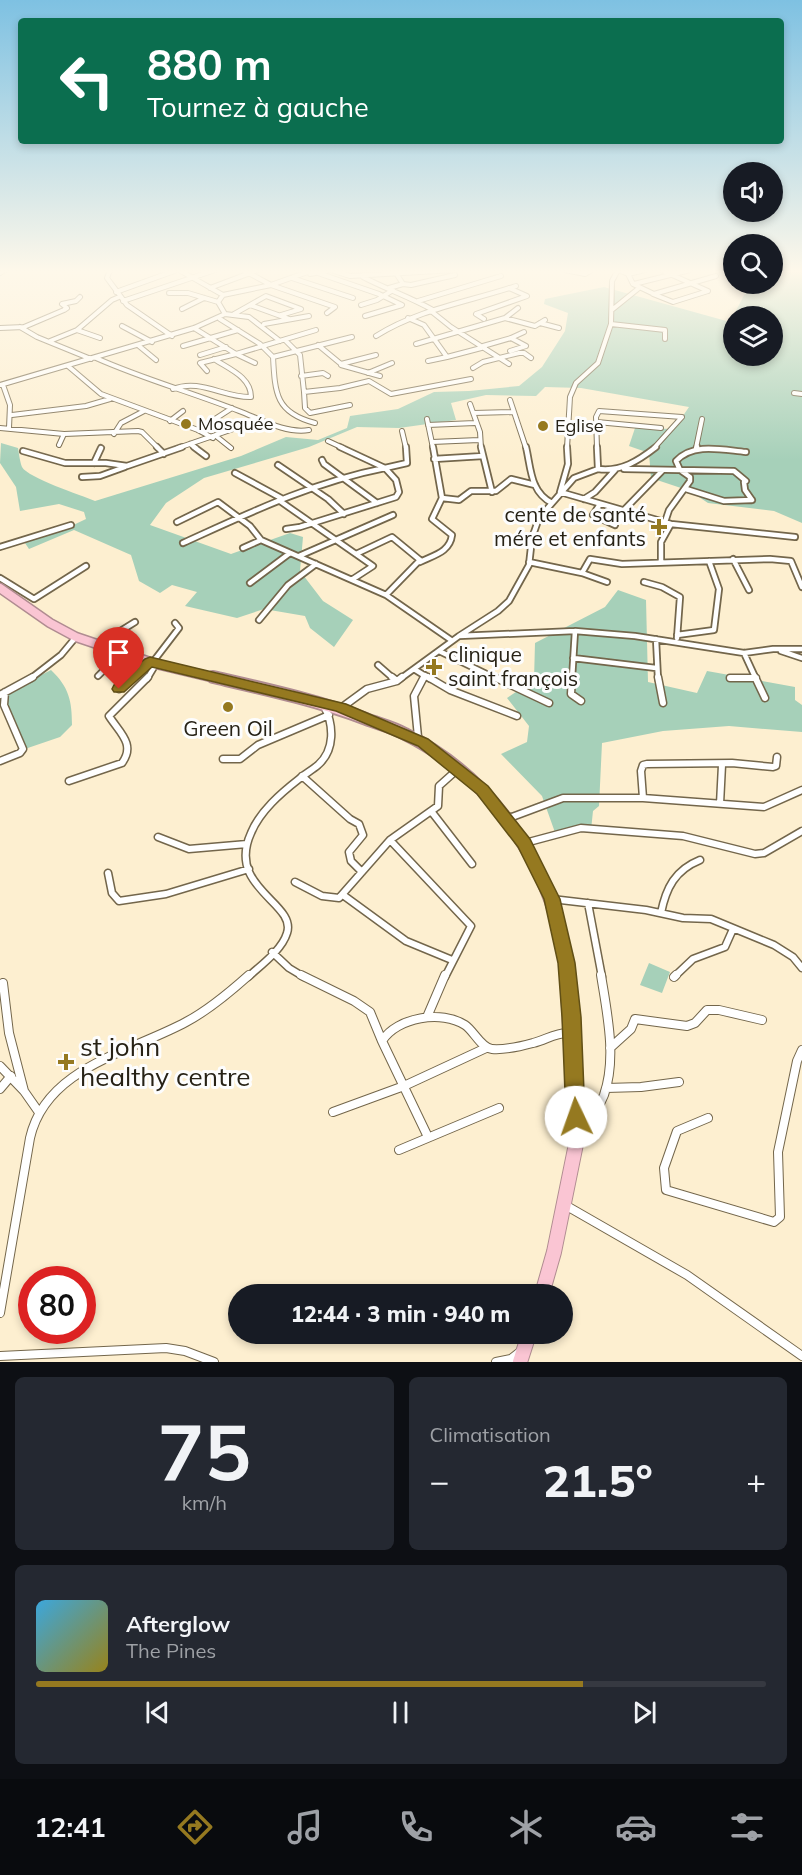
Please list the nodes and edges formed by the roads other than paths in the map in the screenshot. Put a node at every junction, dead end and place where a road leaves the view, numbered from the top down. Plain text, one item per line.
1 (29, 334) edge
2 (68, 334) edge
3 (87, 334) edge
4 (136, 334) edge
5 (168, 334) edge
6 (179, 334) edge
7 (203, 334) edge
8 (228, 334) edge
9 (244, 334) edge
10 (275, 334) edge
11 (304, 334) edge
12 (380, 334) edge
13 (430, 334) edge
14 (457, 334) edge
15 (460, 334) edge
16 (521, 334) edge
17 (608, 334) edge
18 (665, 334) edge
19 (172, 336) junction
20 (376, 336) dead end
21 (352, 337) dead end
22 (100, 338) dead end
23 (511, 338) junction
24 (212, 339) junction
25 (665, 339) dead end
26 (283, 340) junction
27 (434, 340) junction
28 (50, 341) junction
29 (152, 342) junction
30 (416, 344) dead end
31 (139, 345) junction
32 (318, 345) junction
33 (183, 346) dead end
34 (263, 346) junction
35 (484, 346) junction
36 (226, 347) junction
37 (510, 351) dead end
38 (297, 352) junction
39 (236, 354) junction
40 (200, 355) dead end
41 (376, 355) dead end
42 (273, 357) junction
43 (447, 357) junction
44 (500, 358) junction
45 (531, 358) dead end
46 (94, 359) junction
47 (214, 359) junction
48 (156, 360) dead end
49 (428, 362) dead end
50 (255, 363) dead end
51 (392, 363) dead end
52 (341, 364) junction
53 (509, 364) dead end
54 (68, 366) junction
55 (473, 368) dead end
56 (207, 371) dead end
57 (367, 373) junction
58 (301, 376) junction
59 (328, 376) dead end
60 (380, 376) dead end
61 (471, 379) dead end
62 (2, 385) edge
63 (173, 389) junction
64 (304, 392) junction
65 (794, 393) dead end
66 (802, 394) edge
67 (111, 398) junction
68 (510, 400) dead end
69 (470, 404) dead end
70 (350, 405) dead end
71 (232, 408) junction
72 (144, 411) junction
73 (183, 411) dead end
74 (513, 412) junction
75 (474, 413) junction
76 (12, 415) junction
77 (702, 419) dead end
78 (259, 420) junction
79 (170, 421) junction
80 (597, 422) junction
81 (315, 423) dead end
82 (475, 423) junction
83 (0, 428) edge
84 (9, 428) junction
85 (662, 428) dead end
86 (198, 430) junction
87 (309, 430) dead end
88 (402, 431) dead end
89 (64, 434) junction
90 (114, 434) junction
91 (214, 437) junction
92 (479, 440) junction
93 (328, 441) dead end
94 (432, 442) junction
95 (59, 444) dead end
96 (190, 444) junction
97 (101, 448) dead end
98 (231, 448) dead end
99 (696, 450) junction
100 (23, 451) dead end
101 (746, 452) dead end
102 (164, 454) junction
103 (206, 456) dead end
104 (483, 456) junction
105 (434, 459) junction
106 (322, 460) dead end
107 (94, 463) junction
108 (278, 465) dead end
109 (127, 466) junction
110 (384, 468) junction
111 (597, 469) junction
112 (624, 469) junction
113 (615, 470) junction
114 (680, 470) junction
115 (662, 471) junction
116 (235, 473) dead end
117 (82, 477) dead end
118 (344, 478) junction
119 (535, 484) junction
120 (312, 488) junction
121 (686, 489) junction
122 (492, 492) junction
123 (560, 492) junction
124 (442, 498) junction
125 (584, 499) junction
126 (280, 500) junction
127 (377, 503) junction
128 (552, 503) junction
129 (600, 504) junction
130 (623, 511) junction
131 (344, 514) junction
132 (393, 515) dead end
133 (238, 517) junction
134 (177, 522) dead end
135 (668, 523) junction
136 (312, 524) junction
137 (71, 525) dead end
138 (615, 525) dead end
139 (286, 529) dead end
140 (795, 537) dead end
141 (261, 540) junction
142 (334, 540) junction
143 (183, 543) dead end
144 (0, 548) edge
145 (243, 548) dead end
146 (290, 552) junction
147 (356, 554) junction
148 (299, 556) junction
149 (733, 559) junction
150 (661, 561) junction
151 (709, 561) junction
152 (420, 562) junction
153 (529, 562) junction
154 (316, 564) junction
155 (86, 566) dead end
156 (582, 573) junction
157 (0, 579) edge
158 (353, 579) junction
159 (607, 582) dead end
160 (644, 582) dead end
161 (250, 583) dead end
162 (802, 587) edge
163 (0, 588) edge
164 (749, 590) dead end
165 (386, 595) junction
166 (259, 620) dead end
167 (135, 622) dead end
168 (175, 622) dead end
169 (575, 631) junction
170 (678, 634) junction
171 (459, 636) junction
172 (76, 637) junction
173 (656, 639) junction
174 (451, 640) junction
175 (677, 642) junction
176 (98, 645) junction
177 (773, 649) junction
178 (802, 649) edge
179 (439, 651) junction
180 (122, 652) junction
181 (744, 653) junction
182 (573, 658) junction
183 (802, 658) edge
184 (153, 663) junction
185 (378, 665) dead end
186 (656, 668) junction
187 (414, 669) junction
188 (425, 675) junction
189 (98, 676) dead end
190 (730, 678) dead end
191 (756, 678) junction
192 (397, 681) junction
193 (119, 689) dead end
194 (2, 694) edge
195 (765, 698) dead end
196 (581, 701) dead end
197 (321, 702) junction
198 (549, 703) dead end
199 (663, 704) dead end
200 (341, 708) junction
201 (329, 715) junction
202 (517, 717) dead end
203 (423, 742) junction
204 (777, 757) dead end
205 (223, 759) dead end
206 (0, 761) edge
207 (722, 765) junction
208 (458, 769) junction
209 (302, 776) junction
210 (69, 781) dead end
211 (802, 790) edge
212 (643, 798) junction
213 (720, 804) junction
214 (431, 811) junction
215 (505, 816) junction
216 (802, 831) edge
217 (158, 837) dead end
218 (390, 840) junction
219 (525, 843) junction
220 (247, 844) junction
221 (700, 861) dead end
222 (472, 864) dead end
223 (249, 869) junction
224 (362, 872) junction
225 (108, 873) dead end
226 (295, 882) dead end
227 (343, 895) junction
228 (552, 899) junction
229 (588, 903) junction
230 (661, 913) junction
231 (733, 929) junction
232 (272, 952) junction
233 (452, 960) junction
234 (802, 968) edge
235 (674, 977) dead end
236 (3, 983) dead end
237 (427, 1017) junction
238 (762, 1020) dead end
239 (572, 1033) junction
240 (382, 1041) junction
241 (486, 1048) junction
242 (610, 1048) junction
243 (802, 1050) edge
244 (0, 1066) edge
245 (11, 1076) junction
246 (679, 1082) dead end
247 (404, 1086) junction
248 (606, 1088) junction
249 (0, 1089) edge
250 (24, 1091) junction
251 (499, 1108) dead end
252 (38, 1111) junction
253 (333, 1112) dead end
254 (708, 1118) dead end
255 (428, 1137) junction
256 (577, 1139) junction
257 (399, 1150) dead end
258 (565, 1205) junction
259 (545, 1284) edge
260 (0, 1312) edge
261 (0, 1356) edge
262 (522, 1356) edge
263 (802, 1356) edge
264 (214, 1362) edge
265 (496, 1362) edge

1 - 28 street
2 - 28 street
3 - 22 street
4 - 29 street
5 - 19 street
6 - 19 street
7 - 24 street
8 - 24 street
9 - 34 street
10 - 26 street
11 - 26 street
12 - 20 street
13 - 27 street
14 - 27 street
15 - 35 street
16 - 23 street
17 - 123 street
18 - 25 street
19 - 29 street
21 - 32 street
23 - 35 street
23 - 37 street
24 - 33 street
24 - 36 street
26 - 34 street
26 - 38 street
27 - 30 street
27 - 43 street
28 - 46 street
29 - 31 street
31 - 46 street
31 - 48 street
32 - 38 street
32 - 52 street
34 - 39 street
34 - 42 street
35 - 43 street
35 - 44 street
36 - 39 street
36 - 40 street
38 - 42 street
38 - 58 street
39 - 47 street
39 - 50 street
41 - 52 street
42 - 81 street
43 - 49 street
44 - 45 street
44 - 53 street
44 - 55 street
46 - 54 street
46 - 63 street
47 - 56 street
47 - 63 street
51 - 57 street
52 - 57 street
54 - 62 street
54 - 67 street
57 - 60 street
58 - 59 street
58 - 64 street
61 - 64 street
62 - 76 street
63 - 71 street
64 - 70 street
65 - 66 street
67 - 72 street
67 - 76 street
68 - 74 street
69 - 75 street
71 - 78 street
71 - 86 street
72 - 79 street
72 - 90 street
73 - 79 street
74 - 75 street
74 - 119 street
75 - 82 street
76 - 84 street
77 - 99 street
78 - 87 street
78 - 91 street
79 - 86 street
80 - 85 street
80 - 111 street
80 - 112 street
82 - 92 street
82 - 94 street
83 - 84 street
84 - 89 street
86 - 91 street
88 - 110 street
89 - 90 street
89 - 95 street
90 - 102 street
91 - 96 street
91 - 98 street
92 - 94 street
92 - 104 street
93 - 110 street
94 - 105 street
96 - 102 street
96 - 103 street
97 - 107 street
99 - 101 street
99 - 114 street
100 - 107 street
102 - 109 street
104 - 105 street
104 - 122 street
105 - 124 street
106 - 118 street
107 - 109 street
108 - 120 street
109 - 117 street
110 - 118 street
110 - 127 street
111 - 113 street
111 - 123 street
112 - 113 street
112 - 115 street
113 - 125 street
114 - 115 street
114 - 121 street
114 - 121 street
115 - 130 street
116 - 126 street
118 - 120 street
118 - 127 street
119 - 122 street
119 - 128 street
120 - 126 street
120 - 131 street
121 - 135 street
122 - 124 street
123 - 125 street
123 - 128 street
124 - 152 street
125 - 129 street
126 - 133 street
126 - 136 street
127 - 131 street
128 - 153 street
129 - 130 street
129 - 138 street
130 - 135 street
131 - 136 street
132 - 142 street
133 - 134 street
133 - 141 street
133 - 143 street
135 - 140 street
135 - 150 street
136 - 139 street
136 - 142 street
137 - 144 street
141 - 145 street
141 - 146 street
142 - 147 street
142 - 148 street
146 - 148 street
146 - 161 street
147 - 152 street
147 - 158 street
148 - 154 street
149 - 151 street
149 - 162 street
149 - 164 street
150 - 151 street
150 - 156 street
151 - 170 street
152 - 165 street
153 - 156 street
153 - 171 street
154 - 158 street
154 - 166 street
155 - 157 street
156 - 159 street
158 - 165 street
160 - 170 street
163 - 172 highway
165 - 174 street
167 - 176 street
168 - 184 street
169 - 171 street
169 - 173 street
169 - 182 street
170 - 175 street
171 - 174 street
172 - 176 highway
172 - 194 street
173 - 175 street
173 - 186 street
174 - 179 street
175 - 181 street
176 - 180 highway
177 - 178 street
177 - 181 street
177 - 183 street
179 - 187 street
179 - 198 street
180 - 184 highway
180 - 189 street
181 - 191 street
182 - 186 street
182 - 196 street
184 - 193 street
184 - 197 highway
184 - 210 street
185 - 192 street
186 - 199 street
187 - 188 street
187 - 192 street
188 - 202 street
188 - 203 street
190 - 191 street
191 - 195 street
192 - 200 street
194 - 206 street
197 - 200 highway
197 - 201 street
200 - 203 highway
201 - 205 street
201 - 209 street
203 - 208 highway
204 - 207 street
207 - 212 street
207 - 213 street
208 - 214 street
208 - 215 highway
209 - 220 street
209 - 224 street
211 - 213 street
212 - 213 street
212 - 215 street
214 - 218 street
214 - 222 street
215 - 219 highway
216 - 219 street
217 - 220 street
218 - 224 street
218 - 233 street
219 - 228 highway
220 - 223 street
221 - 230 street
223 - 225 street
223 - 232 street
224 - 227 street
226 - 227 street
227 - 233 street
228 - 229 street
228 - 239 highway
229 - 230 street
229 - 242 street
230 - 231 street
231 - 234 street
231 - 235 street
232 - 240 street
232 - 252 street
233 - 237 street
236 - 250 street
237 - 240 street
237 - 241 street
238 - 242 street
239 - 241 street
239 - 256 highway
240 - 247 street
241 - 247 street
242 - 248 street
243 - 254 street
244 - 245 street
245 - 249 street
245 - 250 street
246 - 248 street
247 - 253 street
247 - 255 street
248 - 256 street
250 - 252 street
251 - 255 street
252 - 260 street
255 - 257 street
256 - 258 highway
258 - 259 highway
258 - 263 street
261 - 264 street
262 - 265 street

